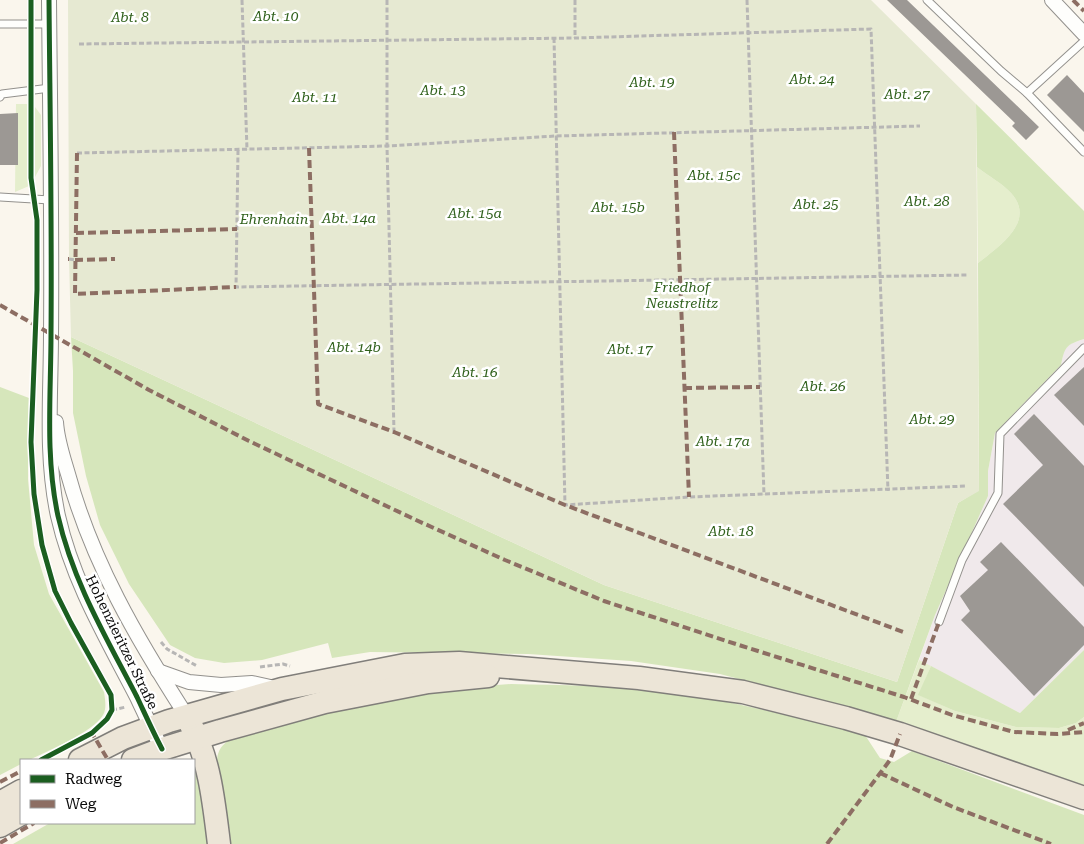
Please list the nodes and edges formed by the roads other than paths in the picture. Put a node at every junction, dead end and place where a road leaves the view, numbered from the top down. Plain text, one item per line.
1 (49, 0) edge
2 (927, 0) edge
3 (1052, 0) edge
4 (0, 24) edge
5 (49, 24) junction
6 (1084, 34) edge
7 (1084, 41) edge
8 (50, 88) junction
9 (1027, 93) junction
10 (0, 97) edge
11 (1084, 152) edge
12 (0, 197) edge
13 (50, 200) junction
14 (51, 334) junction
15 (1084, 348) edge
16 (939, 622) dead end
17 (158, 671) junction
18 (534, 671) junction
19 (282, 689) junction
20 (186, 715) junction
21 (151, 727) junction
22 (198, 738) junction
23 (162, 749) junction
24 (82, 759) edge
25 (135, 759) edge
26 (20, 793) edge
27 (1084, 798) edge
28 (0, 803) edge
29 (20, 815) edge
30 (0, 826) edge
31 (219, 844) edge

1 - 5 street, Hohenzieritzer Straße
2 - 9 lane
3 - 6 street
4 - 5 lane
5 - 8 street, Hohenzieritzer Straße
7 - 9 lane
8 - 10 lane
8 - 13 street, Hohenzieritzer Straße
9 - 11 lane
12 - 13 lane
13 - 14 street, Hohenzieritzer Straße
14 - 17 street, Hohenzieritzer Straße
14 - 21 street, Hohenzieritzer Straße
15 - 16 lane
17 - 19 street
17 - 20 street, Hohenzieritzer Straße
18 - 19 main road
18 - 22 main road
18 - 27 main road
19 - 20 main road
20 - 21 main road
20 - 22 main road
21 - 23 street, Hohenzieritzer Straße
21 - 24 main road
22 - 23 main road
22 - 31 main road
23 - 25 main road
26 - 28 main road
29 - 30 main road

